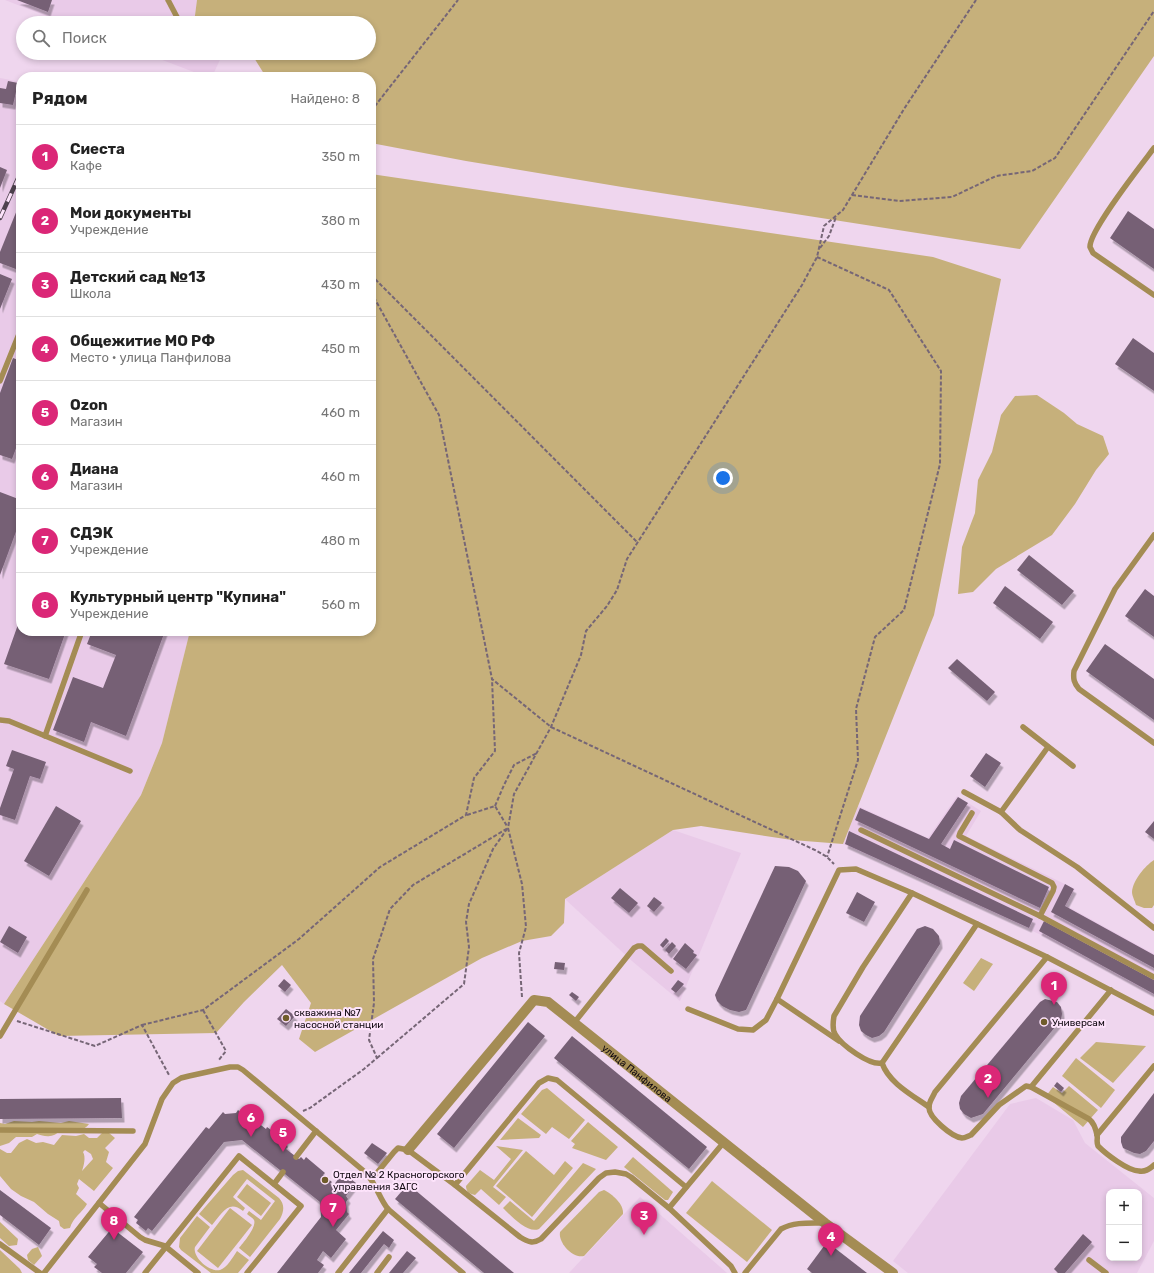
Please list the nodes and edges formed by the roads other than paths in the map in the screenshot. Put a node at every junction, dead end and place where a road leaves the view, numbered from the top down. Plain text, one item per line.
1 (168, 0) edge
2 (176, 16) edge
3 (1154, 148) edge
4 (1154, 295) edge
5 (16, 341) edge
6 (0, 381) edge
7 (1154, 535) edge
8 (80, 636) edge
9 (0, 720) edge
10 (1023, 727) dead end
11 (45, 736) junction
12 (1154, 743) edge
13 (1048, 747) junction
14 (1072, 766) dead end
15 (130, 771) dead end
16 (964, 792) dead end
17 (1001, 812) junction
18 (972, 813) dead end
19 (861, 830) dead end
20 (87, 890) dead end
21 (912, 893) junction
22 (1040, 916) junction
23 (977, 924) junction
24 (1154, 928) edge
25 (1046, 957) junction
26 (671, 971) dead end
27 (1154, 977) edge
28 (1111, 990) junction
29 (777, 999) junction
30 (688, 1009) dead end
31 (1154, 1013) edge
32 (574, 1023) junction
33 (0, 1036) edge
34 (839, 1041) junction
35 (882, 1063) junction
36 (1154, 1066) edge
37 (1031, 1087) junction
38 (928, 1107) junction
39 (0, 1130) edge
40 (316, 1130) junction
41 (133, 1131) dead end
42 (1097, 1135) junction
43 (724, 1142) junction
44 (408, 1150) junction
45 (296, 1157) dead end
46 (1154, 1165) edge
47 (283, 1172) dead end
48 (372, 1179) junction
49 (274, 1184) junction
50 (455, 1184) junction
51 (686, 1187) junction
52 (99, 1203) junction
53 (669, 1208) junction
54 (388, 1210) junction
55 (825, 1223) junction
56 (0, 1244) edge
57 (165, 1246) junction
58 (389, 1257) dead end
59 (1089, 1260) dead end
60 (40, 1273) edge
61 (44, 1273) edge
62 (145, 1273) edge
63 (198, 1273) edge
64 (247, 1273) edge
65 (338, 1273) edge
66 (376, 1273) edge
67 (463, 1273) edge
68 (735, 1273) edge
69 (745, 1273) edge
70 (893, 1273) edge
71 (1106, 1273) edge

1 - 2 lane
3 - 4 lane
5 - 6 lane
7 - 12 lane
8 - 11 lane
9 - 11 lane
10 - 13 lane
11 - 15 lane
13 - 14 lane
13 - 17 lane
16 - 17 lane
17 - 24 lane
18 - 22 lane
19 - 22 lane
20 - 33 lane
21 - 23 lane
21 - 29 lane
21 - 34 lane
22 - 27 lane
23 - 25 lane
23 - 35 lane
25 - 28 lane
25 - 38 lane
26 - 32 lane
28 - 31 lane
28 - 37 lane
29 - 30 lane
29 - 34 lane
32 - 43 street, улица Панфилова
32 - 44 street, улица Панфилова
34 - 35 lane
35 - 38 lane
36 - 42 lane
37 - 38 lane
37 - 42 lane
39 - 41 lane
40 - 45 lane
40 - 48 lane
40 - 52 lane
42 - 46 lane
43 - 51 lane
43 - 55 street, улица Панфилова
44 - 48 lane
44 - 50 lane
47 - 49 lane
48 - 54 lane
49 - 57 lane
49 - 64 lane
50 - 51 lane
50 - 53 lane
51 - 53 lane
52 - 57 lane
52 - 61 lane
53 - 68 lane
54 - 65 lane
54 - 67 lane
55 - 69 lane
55 - 70 street, улица Панфилова
56 - 60 lane
57 - 62 lane
57 - 63 lane
58 - 66 lane
59 - 71 lane

